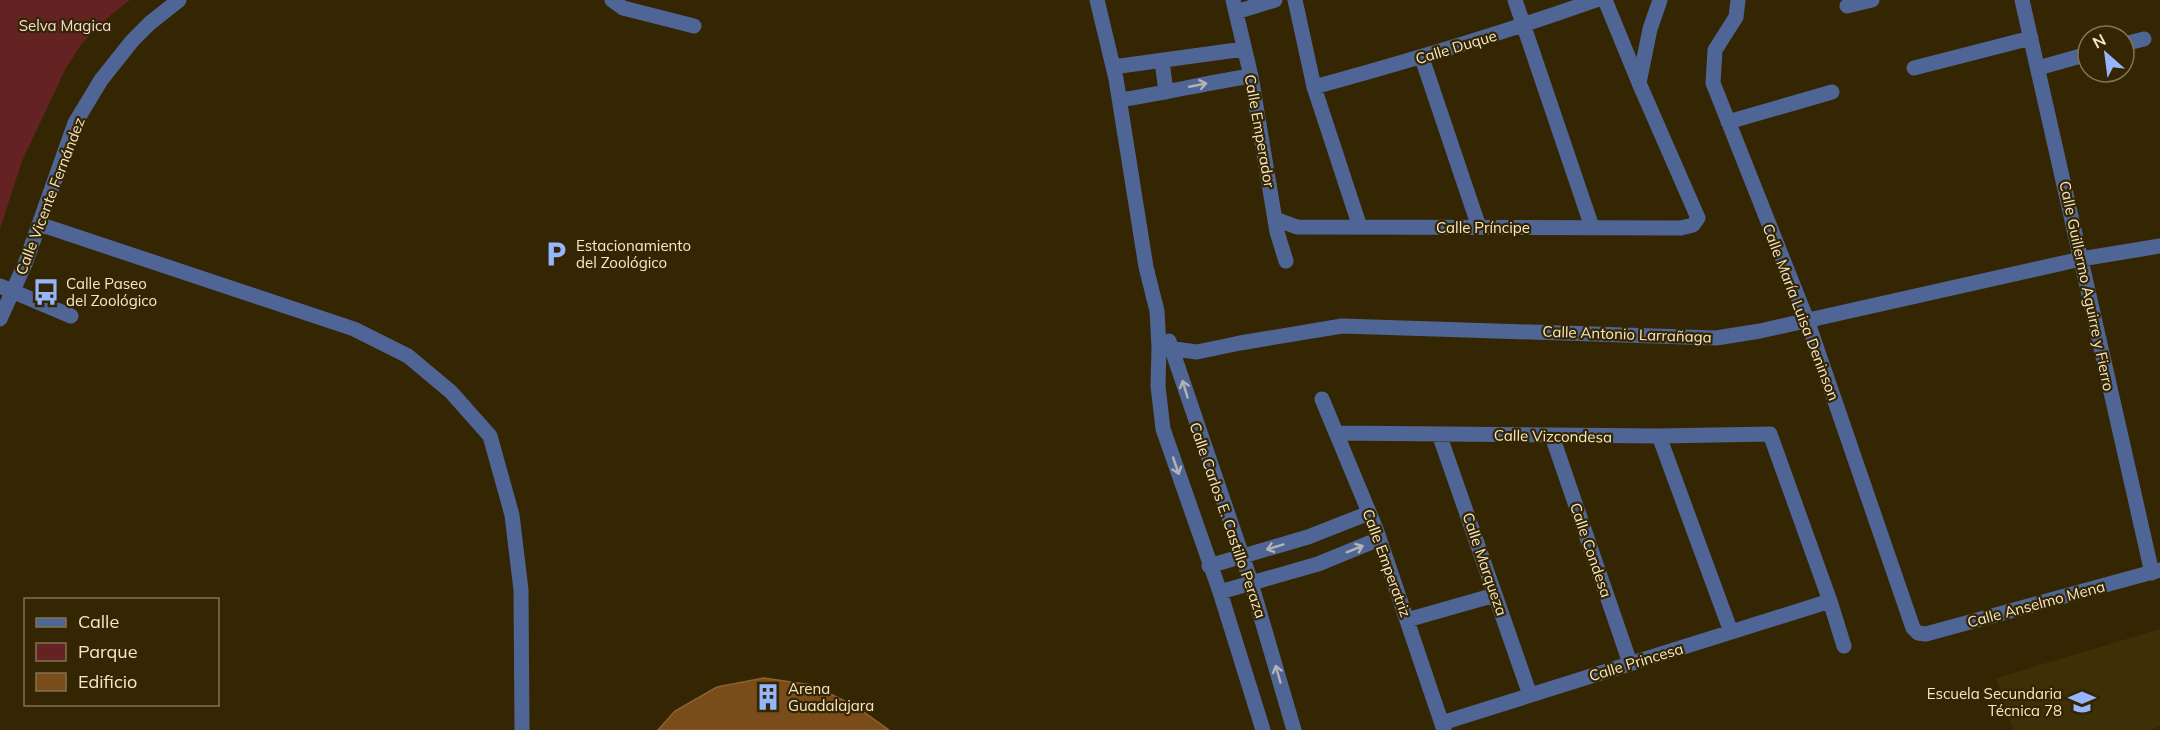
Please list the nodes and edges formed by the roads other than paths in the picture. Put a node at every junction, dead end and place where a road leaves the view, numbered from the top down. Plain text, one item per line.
1 (179, 0) edge
2 (612, 0) edge
3 (1097, 0) edge
4 (1275, 0) edge
5 (1294, 0) edge
6 (1515, 0) edge
7 (1596, 0) edge
8 (1605, 0) edge
9 (1660, 0) edge
10 (1738, 0) edge
11 (1872, 0) edge
12 (2022, 0) edge
13 (1234, 6) edge
14 (1847, 6) dead end
15 (694, 26) dead end
16 (1523, 26) junction
17 (2031, 38) junction
18 (2144, 39) dead end
19 (2136, 41) edge
20 (1244, 49) junction
21 (2076, 57) edge
22 (1422, 58) junction
23 (1162, 61) junction
24 (1113, 67) junction
25 (1914, 68) dead end
26 (2038, 68) junction
27 (1251, 76) junction
28 (1639, 84) junction
29 (1314, 87) junction
30 (1166, 92) junction
31 (1832, 93) dead end
32 (1119, 100) junction
33 (1728, 122) junction
34 (1275, 219) junction
35 (39, 224) junction
36 (1360, 227) junction
37 (1479, 227) junction
38 (1592, 227) junction
39 (2160, 246) edge
40 (2081, 259) junction
41 (1286, 261) dead end
42 (0, 286) edge
43 (71, 316) dead end
44 (0, 319) edge
45 (1807, 320) junction
46 (1166, 348) junction
47 (1322, 399) dead end
48 (1336, 432) junction
49 (1439, 434) junction
50 (1552, 436) junction
51 (1659, 436) junction
52 (1369, 513) junction
53 (1308, 537) junction
54 (1379, 539) junction
55 (1242, 557) junction
56 (1318, 564) junction
57 (1209, 566) junction
58 (2156, 572) edge
59 (1251, 584) junction
60 (1220, 592) junction
61 (1495, 594) junction
62 (1830, 601) junction
63 (1407, 620) junction
64 (1913, 628) joint
65 (1731, 632) junction
66 (1844, 646) dead end
67 (1630, 663) junction
68 (1530, 695) junction
69 (1443, 726) edge
70 (522, 730) edge
71 (1263, 730) edge
72 (1294, 730) edge

1 - 35 street, Calle Vicente Fernández
2 - 15 street
3 - 24 street, Calle Carlos E. Castillo Peraza
4 - 13 street
5 - 29 street
6 - 16 street
7 - 16 street, Calle Duque
8 - 28 street
9 - 28 street
10 - 33 street, Calle María Luisa Deninson
11 - 14 street
12 - 17 street, Calle Guillermo Aguirre y Fierro
13 - 20 street, Calle Emperador
16 - 22 street, Calle Duque
16 - 38 street
17 - 25 street
17 - 26 street, Calle Guillermo Aguirre y Fierro
18 - 19 street
20 - 23 street
20 - 27 street, Calle Emperador
21 - 26 street
22 - 29 street, Calle Duque
22 - 37 street
23 - 24 street
23 - 30 street
24 - 32 street, Calle Carlos E. Castillo Peraza
26 - 40 street, Calle Guillermo Aguirre y Fierro
30 -> 27 street
27 - 34 street, Calle Emperador
28 - 38 street, Calle Príncipe
29 - 36 street
30 - 32 street
31 - 33 street
32 - 46 street, Calle Carlos E. Castillo Peraza
33 - 45 street, Calle María Luisa Deninson
34 - 36 street, Calle Príncipe
34 - 41 street, Calle Emperador
35 - 44 street, Calle Vicente Fernández
35 - 70 street
36 - 37 street, Calle Príncipe
37 - 38 street, Calle Príncipe
39 - 40 street, Calle Antonio Larrañaga
40 - 45 street, Calle Antonio Larrañaga
40 - 58 street, Calle Guillermo Aguirre y Fierro
42 - 43 street, bridge
45 - 46 street, Calle Antonio Larrañaga
45 - 64 street, Calle María Luisa Deninson
55 -> 46 street, Calle Carlos E. Castillo Peraza
46 -> 57 street, Calle Carlos E. Castillo Peraza
47 - 48 street, Calle Emperatriz
48 - 49 street, Calle Vizcondesa
48 - 52 street, Calle Emperatriz
49 - 50 street, Calle Vizcondesa
49 - 61 street, Calle Marqueza
50 - 51 street, Calle Vizcondesa
50 - 67 street, Calle Condesa
51 - 62 street, Calle Vizcondesa
51 - 65 street
52 - 53 street
52 - 54 street, Calle Emperatriz
53 -> 55 street
53 - 56 street
56 -> 54 street
54 - 63 street, Calle Emperatriz
55 - 57 street
55 - 59 street, Calle Carlos E. Castillo Peraza
56 - 59 street
57 - 60 street, Calle Carlos E. Castillo Peraza
58 - 64 street, Calle Anselmo Mena
59 - 60 street
72 -> 59 street, Calle Carlos E. Castillo Peraza
60 - 71 street, Calle Carlos E. Castillo Peraza
61 - 63 street
61 - 68 street, Calle Marqueza
62 - 65 street, Calle Princesa
62 - 66 street
63 - 69 street, Calle Emperatriz
65 - 67 street, Calle Princesa
67 - 68 street, Calle Princesa
68 - 69 street, Calle Princesa

